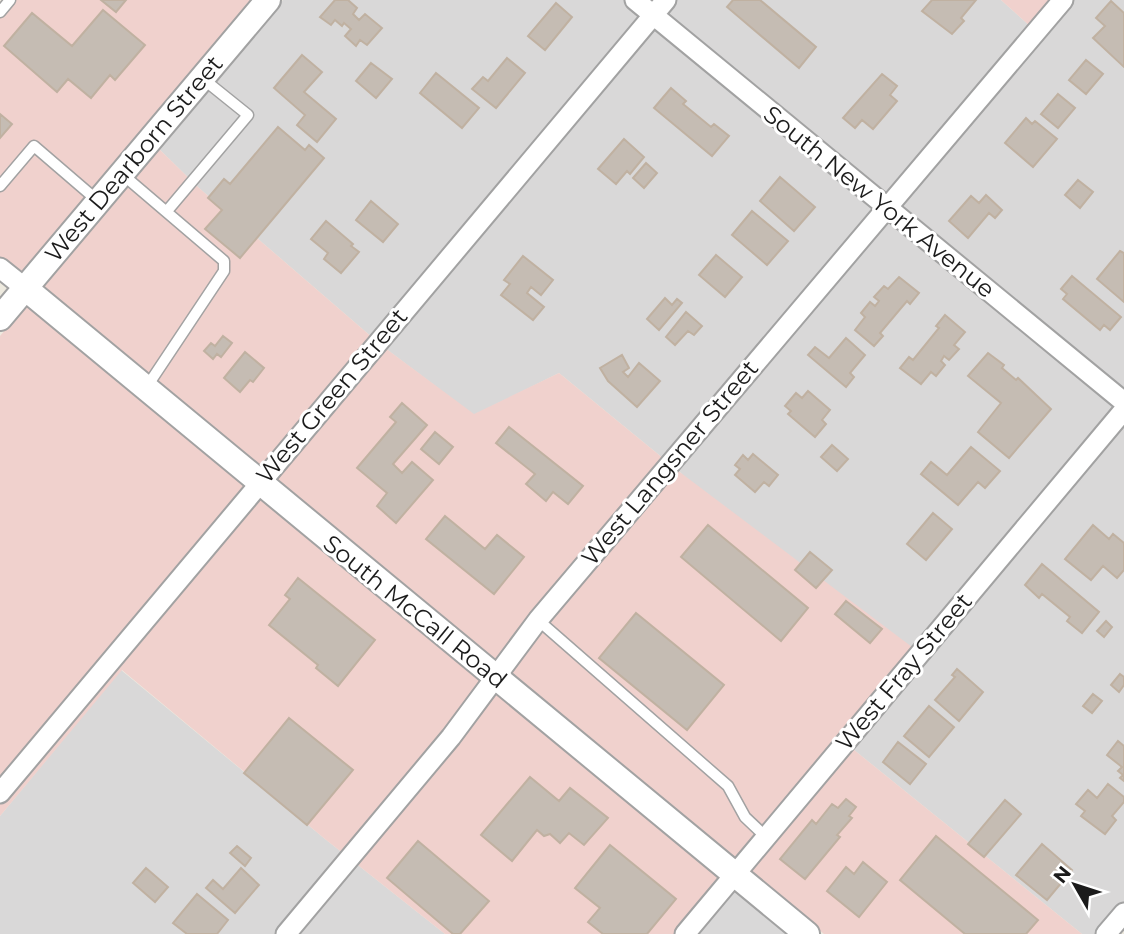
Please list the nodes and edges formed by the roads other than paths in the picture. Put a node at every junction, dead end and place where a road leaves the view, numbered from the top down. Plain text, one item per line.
1 (10, 0) edge
2 (268, 0) edge
3 (635, 0) edge
4 (1063, 0) edge
5 (660, 8) edge
6 (0, 12) edge
7 (202, 78) junction
8 (122, 173) junction
9 (0, 187) edge
10 (98, 201) junction
11 (886, 208) junction
12 (167, 211) junction
13 (0, 268) edge
14 (25, 288) junction
15 (0, 318) edge
16 (146, 388) junction
17 (1124, 402) edge
18 (1124, 410) edge
19 (259, 483) junction
20 (538, 620) junction
21 (494, 676) junction
22 (0, 793) edge
23 (765, 836) junction
24 (734, 875) junction
25 (1124, 913) edge
26 (286, 934) edge
27 (685, 934) edge
28 (807, 934) edge
29 (1106, 934) edge

1 - 6 lane
2 - 7 street, West Dearborn Street
3 - 5 street, South New York Avenue
4 - 11 street, West Langsner Street
5 - 11 street, South New York Avenue
5 - 19 street, West Green Street
7 - 8 street, West Dearborn Street
7 - 12 lane
8 - 10 street, West Dearborn Street
8 - 12 lane
9 - 10 lane
10 - 14 street, West Dearborn Street
11 - 17 street, South New York Avenue
11 - 20 street, West Langsner Street
12 - 16 lane
13 - 14 street
14 - 15 street, West Dearborn Street
14 - 16 street, South McCall Road
16 - 19 street, South McCall Road
18 - 23 street, West Fray Street
19 - 21 street, South McCall Road
19 - 22 street, West Green Street
20 - 21 street, West Langsner Street
20 - 23 lane
21 - 24 street, South McCall Road
21 - 26 street, West Langsner Street
23 - 24 street, West Fray Street
24 - 27 street, West Fray Street
24 - 28 street, South McCall Road
25 - 29 street

